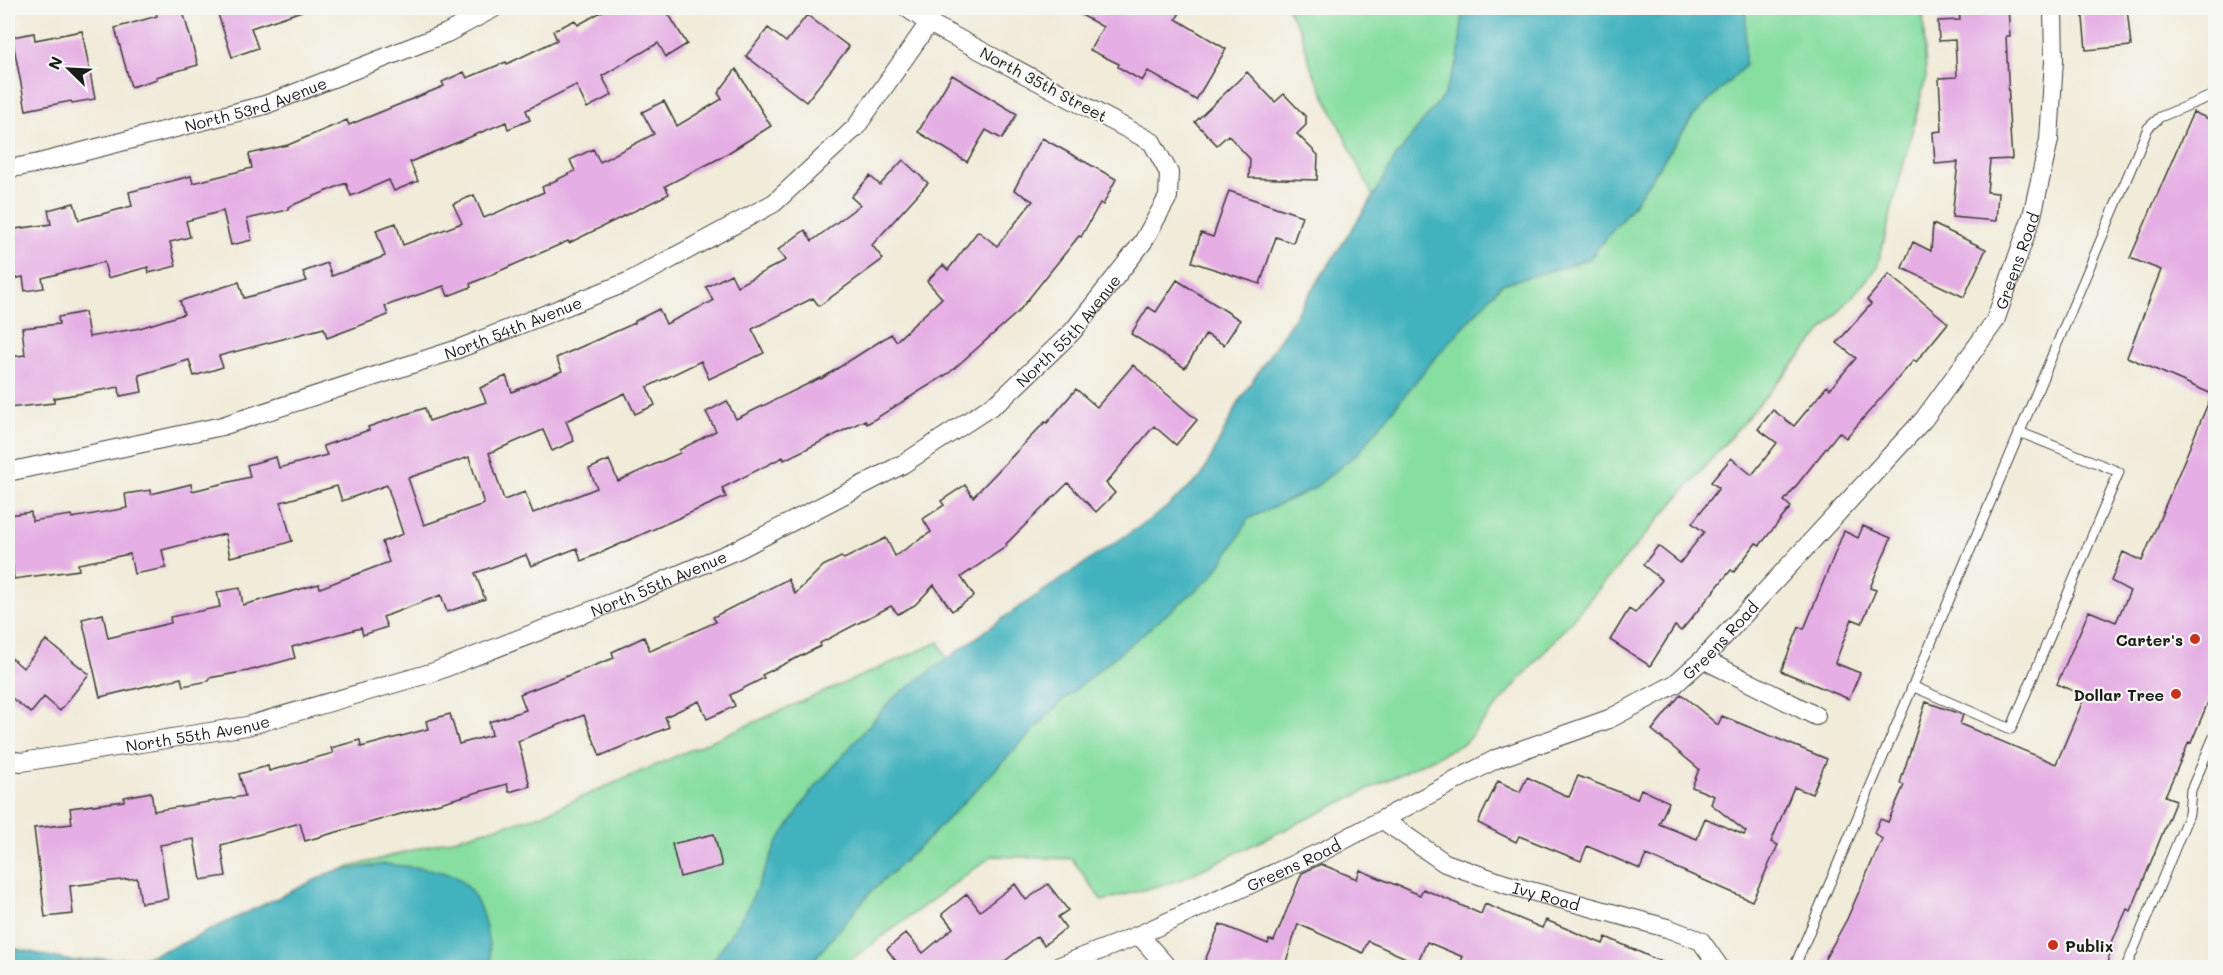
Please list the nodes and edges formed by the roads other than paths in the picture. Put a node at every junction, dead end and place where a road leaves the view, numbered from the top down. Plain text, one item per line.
1 (494, 8) edge
2 (907, 8) edge
3 (2053, 8) edge
4 (929, 23) junction
5 (2216, 94) edge
6 (8, 169) edge
7 (1168, 173) joint
8 (2019, 432) junction
9 (8, 472) edge
10 (1703, 659) junction
11 (1912, 686) junction
12 (1816, 716) dead end
13 (2216, 732) edge
14 (8, 760) edge
15 (1383, 820) junction
16 (1139, 935) junction
17 (1717, 963) edge
18 (1055, 968) edge
19 (1168, 968) edge
20 (1794, 968) edge
21 (2126, 968) edge

1 - 6 street, North 53rd Avenue
2 - 4 street, North 35th Street
3 - 10 street, Greens Road
4 - 7 street, North 35th Street
4 - 9 street, North 54th Avenue
5 - 8 lane
7 - 14 street, North 55th Avenue
8 - 11 lane
8 - 11 lane
10 - 12 street
10 - 15 street, Greens Road
11 - 20 lane
13 - 21 lane
15 - 16 street, Greens Road
15 - 17 street, Ivy Road
16 - 18 street, Greens Road
16 - 19 street

